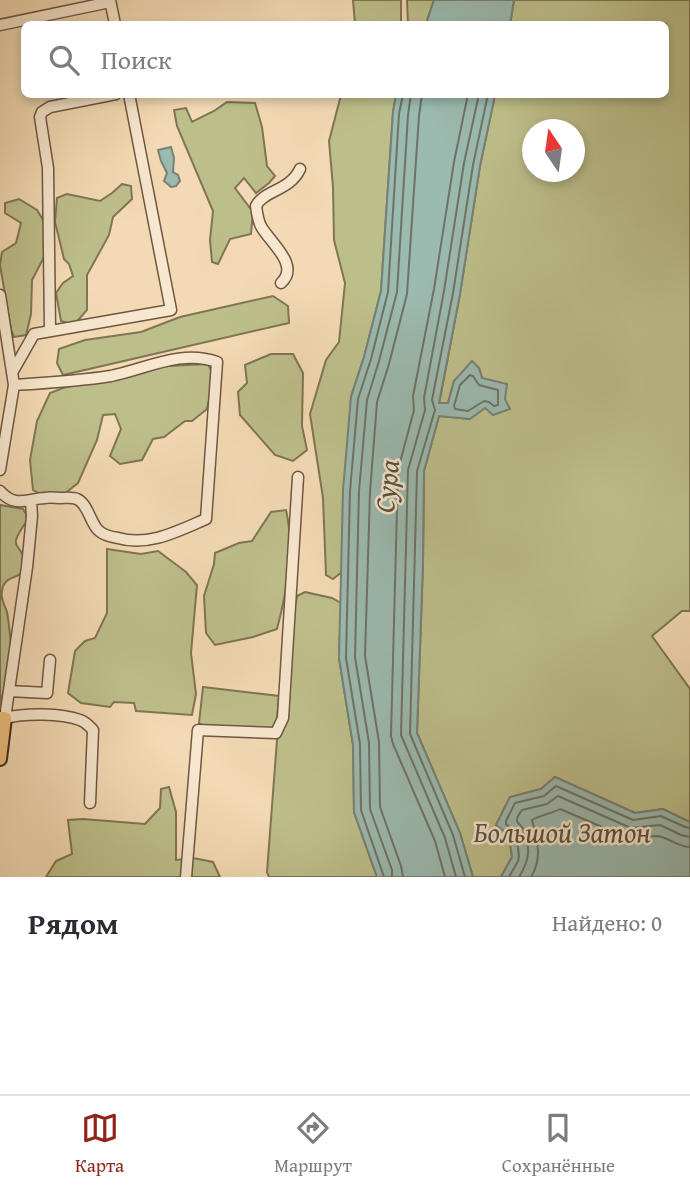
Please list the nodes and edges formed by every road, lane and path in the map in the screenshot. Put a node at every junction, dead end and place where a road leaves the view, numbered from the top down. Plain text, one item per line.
1 (110, 1) edge
2 (114, 21) edge
3 (0, 25) edge
4 (96, 98) edge
5 (130, 98) edge
6 (300, 169) dead end
7 (281, 283) dead end
8 (0, 295) edge
9 (50, 331) junction
10 (13, 371) junction
11 (14, 385) junction
12 (0, 470) edge
13 (298, 477) dead end
14 (0, 491) edge
15 (31, 501) junction
16 (50, 660) dead end
17 (9, 691) junction
18 (3, 718) edge
19 (0, 759) edge
20 (90, 803) dead end
21 (186, 876) edge

1 - 2 street
1 - 3 street
4 - 9 street
5 - 9 street
6 - 7 street
8 - 10 street
9 - 10 street
10 - 11 street
11 - 12 street
11 - 15 street
13 - 21 street
14 - 15 street
15 - 17 street
16 - 17 street
17 - 18 street
18 - 19 main road
18 - 20 street

